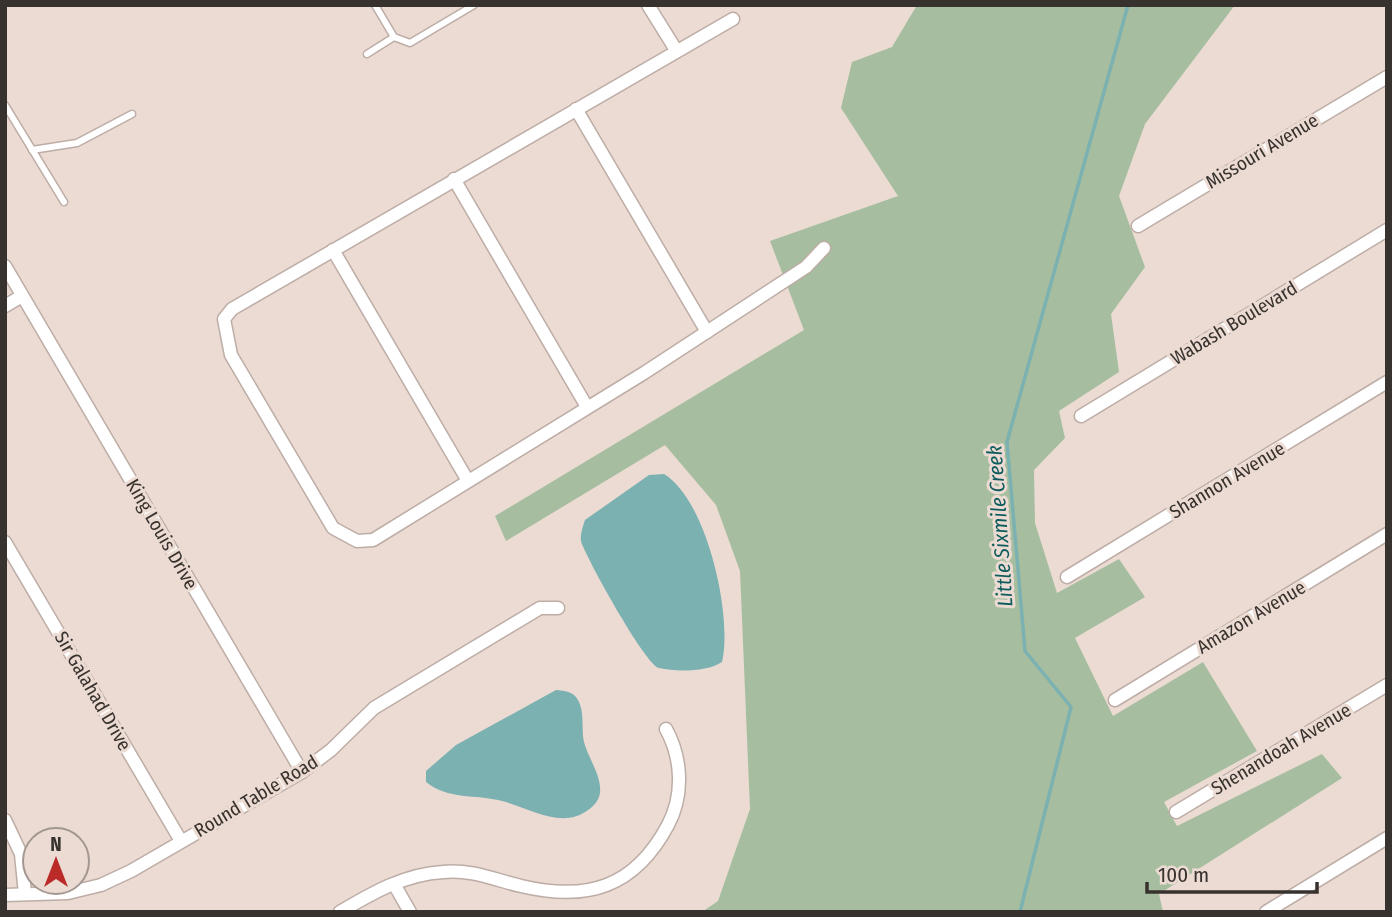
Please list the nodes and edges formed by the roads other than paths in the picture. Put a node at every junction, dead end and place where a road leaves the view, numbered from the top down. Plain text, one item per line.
1 (375, 5) edge
2 (474, 5) edge
3 (648, 5) edge
4 (733, 19) dead end
5 (394, 37) junction
6 (676, 50) junction
7 (368, 54) dead end
8 (1387, 77) edge
9 (5, 104) edge
10 (576, 108) junction
11 (132, 114) dead end
12 (32, 150) junction
13 (454, 179) junction
14 (64, 202) dead end
15 (1138, 226) dead end
16 (1387, 230) edge
17 (824, 248) dead end
18 (333, 250) junction
19 (5, 266) edge
20 (22, 296) junction
21 (5, 306) edge
22 (707, 332) junction
23 (1387, 382) edge
24 (587, 407) junction
25 (1081, 416) dead end
26 (468, 481) junction
27 (1387, 534) edge
28 (5, 542) edge
29 (1067, 577) dead end
30 (558, 608) dead end
31 (1387, 685) edge
32 (1115, 699) dead end
33 (666, 729) dead end
34 (302, 772) junction
35 (1176, 812) dead end
36 (5, 820) edge
37 (1387, 838) edge
38 (181, 841) junction
39 (21, 852) edge
40 (394, 884) junction
41 (91, 887) edge
42 (340, 912) edge
43 (410, 912) edge
44 (1266, 912) edge

1 - 5 lane
2 - 5 lane
3 - 6 street
4 - 6 street
5 - 7 lane
6 - 10 street
8 - 15 street, Missouri Avenue
9 - 12 lane
10 - 13 street
10 - 22 street
11 - 12 lane
12 - 14 lane
13 - 18 street
13 - 24 street
16 - 25 street, Wabash Boulevard
17 - 22 street
18 - 26 street
18 - 26 street
19 - 20 street, King Louis Drive
20 - 21 street
20 - 34 street, King Louis Drive
22 - 24 street
23 - 29 street, Shannon Avenue
24 - 26 street
27 - 32 street, Amazon Avenue
28 - 38 street, Sir Galahad Drive
30 - 34 street, Round Table Road
31 - 35 street, Shenandoah Avenue
33 - 40 street
34 - 38 street, Round Table Road
36 - 39 street
37 - 44 street
38 - 41 street, Round Table Road
40 - 42 street
40 - 43 street

